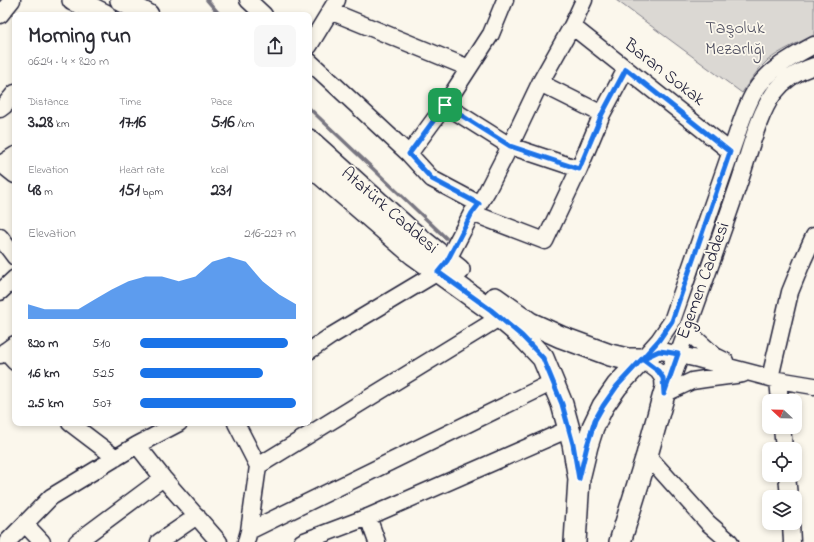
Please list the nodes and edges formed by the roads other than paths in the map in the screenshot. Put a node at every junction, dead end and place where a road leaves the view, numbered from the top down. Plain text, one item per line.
1 (12, 0) edge
2 (121, 0) edge
3 (248, 0) edge
4 (505, 0) edge
5 (584, 0) edge
6 (334, 6) edge
7 (79, 7) edge
8 (264, 9) edge
9 (95, 12) edge
10 (143, 12) edge
11 (0, 15) edge
12 (572, 26) junction
13 (312, 41) edge
14 (814, 45) edge
15 (312, 64) edge
16 (814, 66) edge
17 (469, 68) junction
18 (626, 69) junction
19 (540, 83) junction
20 (12, 97) edge
21 (445, 105) junction
22 (0, 109) edge
23 (602, 114) junction
24 (312, 143) edge
25 (510, 146) junction
26 (730, 152) junction
27 (409, 154) junction
28 (12, 157) edge
29 (1, 163) edge
30 (579, 169) junction
31 (312, 170) edge
32 (12, 172) edge
33 (476, 208) junction
34 (814, 236) edge
35 (0, 237) edge
36 (12, 253) edge
37 (442, 267) junction
38 (12, 281) edge
39 (0, 292) edge
40 (499, 318) junction
41 (686, 330) junction
42 (312, 349) edge
43 (678, 354) junction
44 (642, 359) junction
45 (750, 373) junction
46 (774, 379) junction
47 (553, 382) junction
48 (814, 386) edge
49 (664, 394) junction
50 (778, 394) edge
51 (74, 426) edge
52 (173, 426) edge
53 (238, 426) edge
54 (569, 429) junction
55 (137, 445) junction
56 (647, 456) junction
57 (116, 458) junction
58 (258, 466) junction
59 (163, 478) junction
60 (579, 479) junction
61 (197, 516) junction
62 (368, 517) junction
63 (25, 524) junction
64 (791, 530) edge
65 (247, 537) edge
66 (7, 542) edge
67 (42, 542) edge
68 (77, 542) edge
69 (159, 542) edge
70 (219, 542) edge
71 (302, 542) edge
72 (377, 542) edge
73 (575, 542) edge
74 (620, 542) edge
75 (730, 542) edge
76 (792, 542) edge

1 - 11 street
2 - 10 main road
3 - 8 street
4 - 17 street
5 - 12 street
6 - 13 street
6 - 17 street
7 - 9 main road
12 - 18 street, Baran Sokak
12 - 19 street
14 - 26 street, Egemen Caddesi
15 - 27 street
16 - 41 street, Egemen Caddesi
17 - 21 street
18 - 23 street
18 - 26 street, Baran Sokak
19 - 23 street
19 - 25 street
20 - 22 street
21 - 25 street
21 - 27 street
23 - 30 street
24 - 37 main road, Atatürk Caddesi
25 - 30 street
25 - 33 street
26 - 44 street, Egemen Caddesi
27 - 33 street
28 - 29 street
29 - 32 street
30 - 33 street
31 - 37 main road, Atatürk Caddesi
33 - 37 street
34 - 46 street
35 - 36 street
37 - 40 main road, Atatürk Caddesi
37 - 42 street
37 - 44 main road, Atatürk Caddesi
38 - 39 street
40 - 47 main road, Atatürk Caddesi
40 - 58 street
41 - 43 street, Egemen Caddesi
41 - 45 street
43 - 44 street
43 - 45 street
43 - 49 main road, Egemen Caddesi
44 - 49 street
44 - 60 main road, Egemen Caddesi
45 - 46 street
45 - 49 street
46 - 48 street
46 - 50 street
47 - 54 main road, Atatürk Caddesi
47 - 65 street
49 - 56 main road, Egemen Caddesi
51 - 57 street
52 - 55 street
53 - 58 street
54 - 60 main road, Atatürk Caddesi
54 - 62 street
55 - 57 street
55 - 59 street
56 - 74 main road, Egemen Caddesi
56 - 75 street
57 - 63 street
58 - 65 street
59 - 61 street
59 - 68 street
60 - 73 main road, Egemen Caddesi
61 - 69 street
61 - 70 street
62 - 71 street
62 - 72 street
63 - 66 street
63 - 67 street
64 - 76 street

